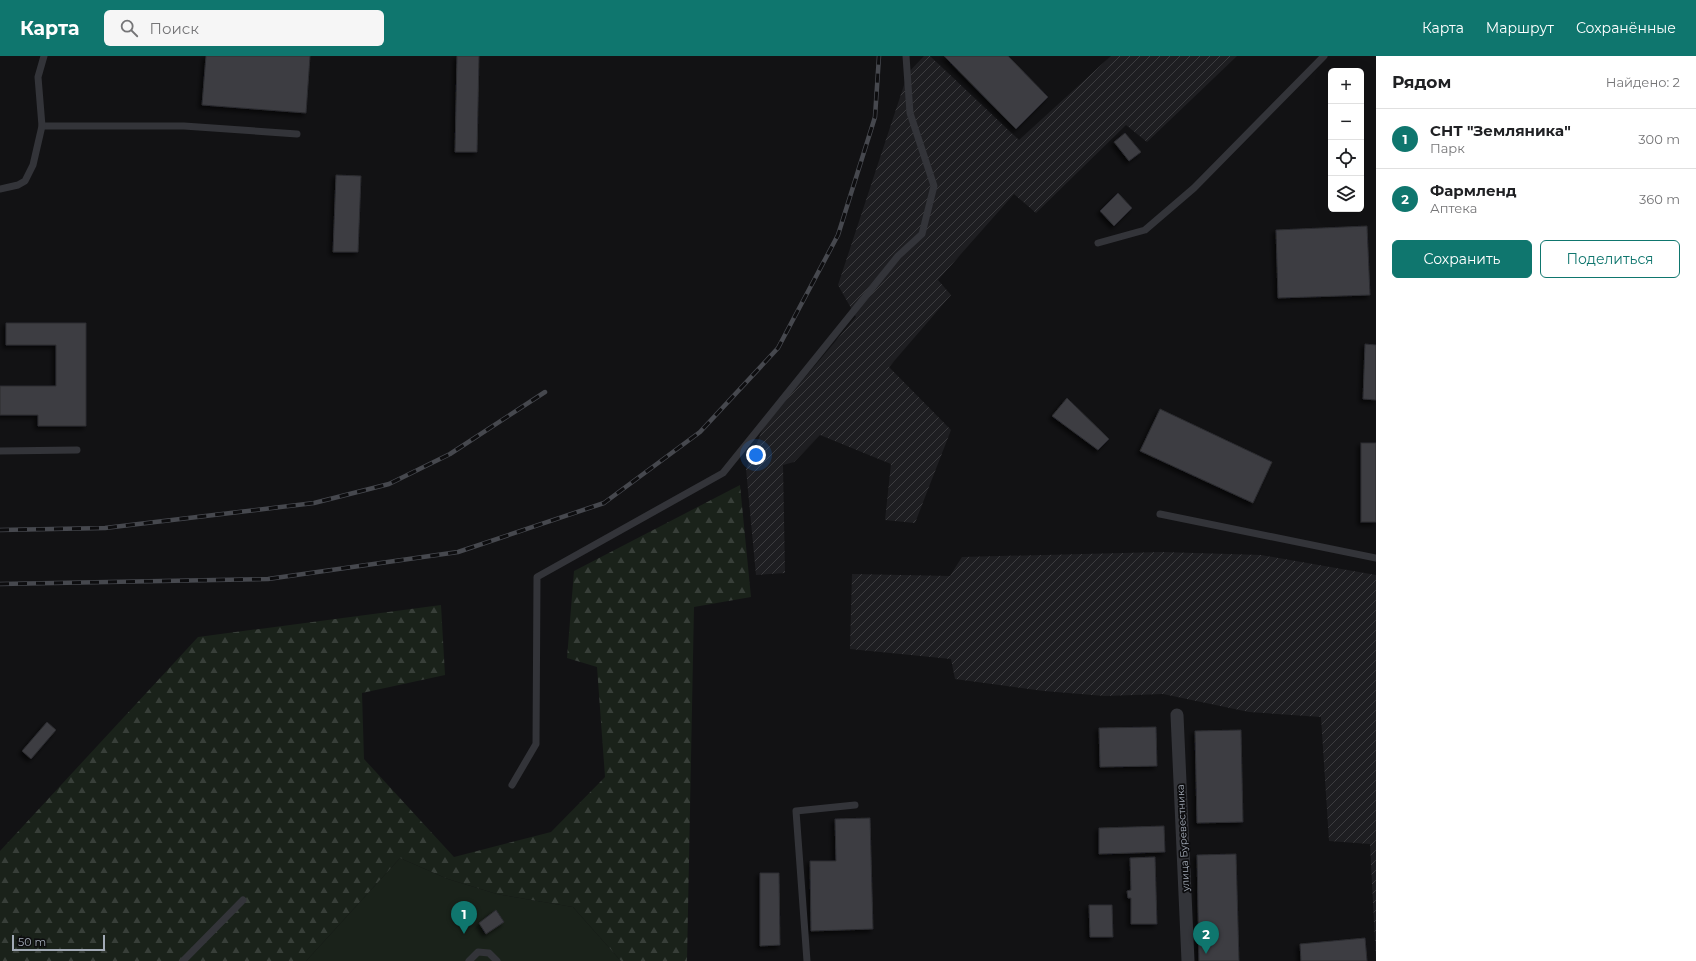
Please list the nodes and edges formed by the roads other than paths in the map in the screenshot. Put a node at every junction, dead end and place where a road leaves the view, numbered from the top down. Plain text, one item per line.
1 (44, 56) edge
2 (906, 56) edge
3 (1324, 56) edge
4 (42, 126) junction
5 (297, 134) dead end
6 (0, 189) edge
7 (1098, 243) dead end
8 (77, 450) dead end
9 (0, 452) edge
10 (1160, 514) dead end
11 (1376, 558) edge
12 (1177, 715) dead end
13 (512, 785) dead end
14 (855, 805) dead end
15 (243, 900) dead end
16 (183, 961) edge
17 (468, 961) edge
18 (497, 961) edge
19 (807, 961) edge
20 (1188, 961) edge

1 - 4 lane
2 - 13 lane
3 - 7 lane
4 - 5 lane
4 - 6 lane
8 - 9 lane
10 - 11 lane
12 - 20 street, улица Буревестника
14 - 19 lane
15 - 16 lane
17 - 18 lane

